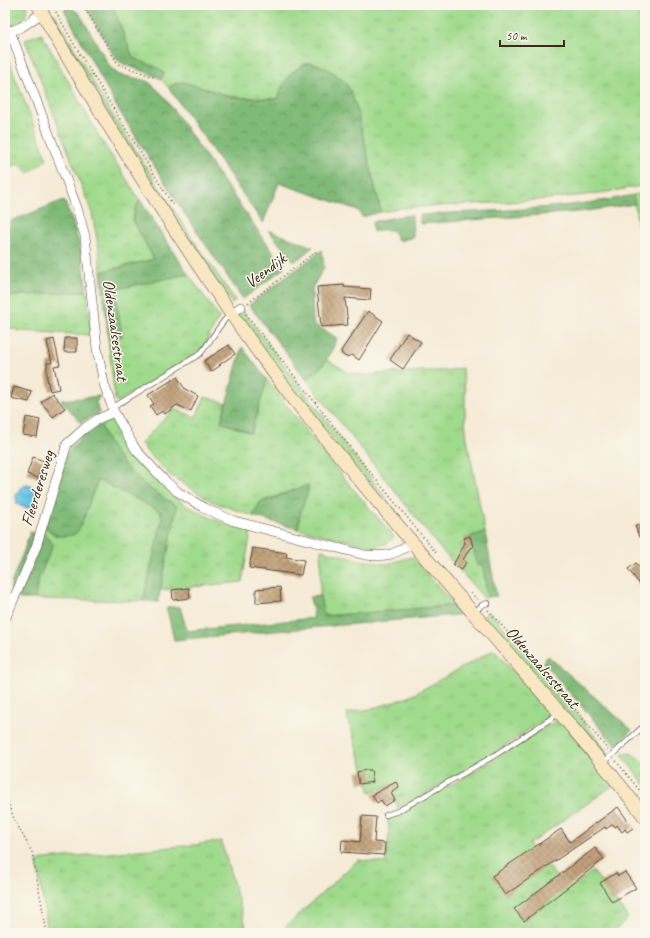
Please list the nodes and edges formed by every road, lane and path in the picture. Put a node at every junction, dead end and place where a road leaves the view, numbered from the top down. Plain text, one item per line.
1 (59, 5) edge
2 (79, 5) edge
3 (46, 7) edge
4 (8, 31) edge
5 (154, 77) dead end
6 (175, 209) dead end
7 (317, 251) dead end
8 (236, 310) junction
9 (113, 410) junction
10 (413, 542) junction
11 (438, 555) dead end
12 (469, 591) dead end
13 (488, 603) dead end
14 (478, 609) junction
15 (6, 617) dead end
16 (560, 713) junction
17 (645, 725) edge
18 (607, 759) junction
19 (5, 790) edge
20 (645, 797) edge
21 (386, 815) dead end
22 (645, 817) edge
23 (47, 933) edge

1 - 3 path
2 - 5 path
3 - 4 street
3 - 6 path
3 - 8 main road, Oldenzaalsestraat
4 - 9 street, Oldenzaalsestraat
7 - 8 path, Veendijk
8 - 9 lane
8 - 10 main road, Oldenzaalsestraat
8 - 11 path
9 - 10 street, Oldenzaalsestraat
9 - 15 street, Fleerderesweg
10 - 14 main road, Oldenzaalsestraat
12 - 14 path
13 - 14 lane
14 - 16 main road, Oldenzaalsestraat
14 - 18 path
16 - 18 main road, Oldenzaalsestraat
16 - 21 lane
17 - 18 lane
18 - 20 path
18 - 22 main road, Oldenzaalsestraat
19 - 23 path

